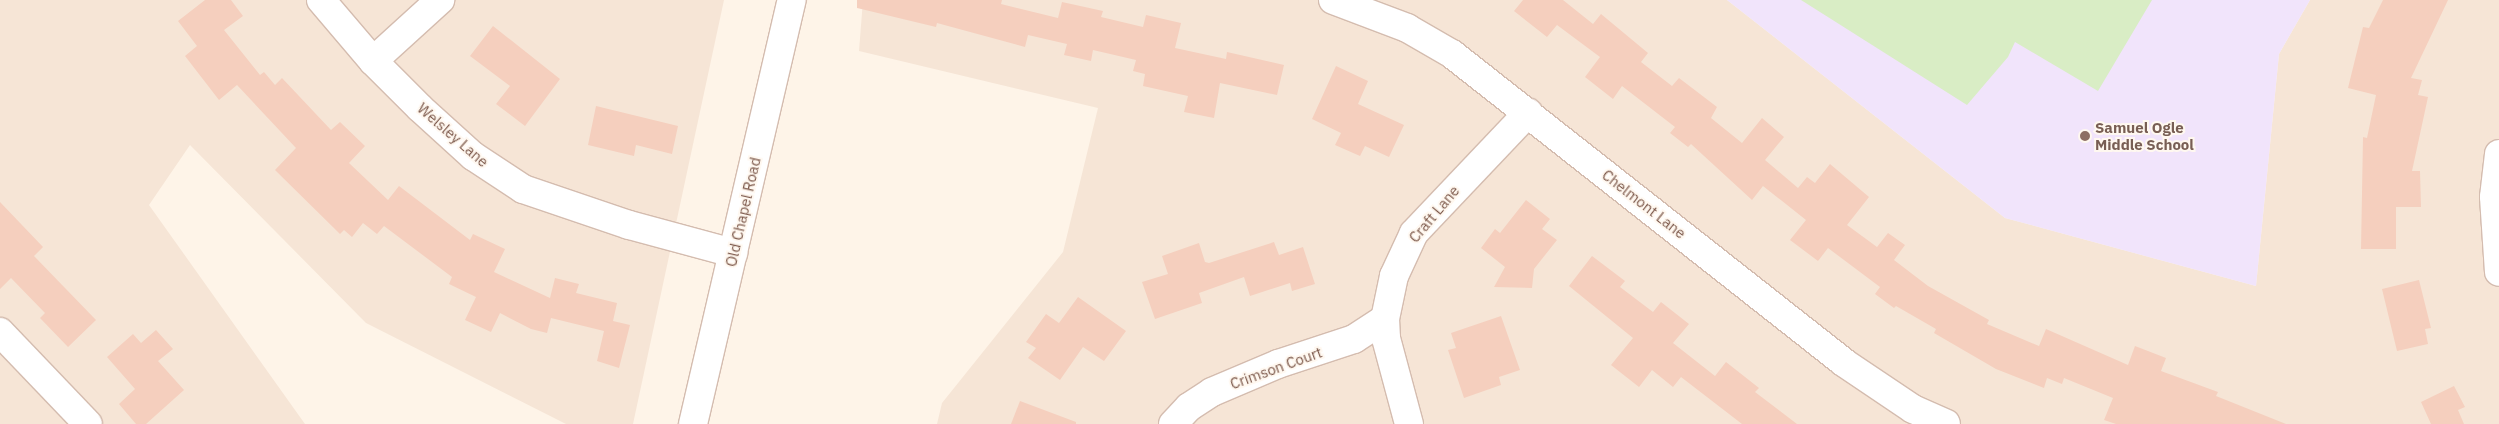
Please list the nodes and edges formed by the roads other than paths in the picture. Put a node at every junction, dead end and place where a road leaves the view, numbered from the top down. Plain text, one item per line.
1 (321, 0) edge
2 (440, 0) edge
3 (792, 0) edge
4 (1333, 0) edge
5 (373, 61) junction
6 (1528, 113) junction
7 (2499, 154) edge
8 (733, 252) junction
9 (2499, 272) edge
10 (1385, 319) junction
11 (0, 332) edge
12 (88, 424) edge
13 (692, 424) edge
14 (1173, 424) edge
15 (1409, 424) edge
16 (1946, 424) edge

1 - 5 street, Welsley Lane
2 - 5 street
3 - 8 street, Old Chapel Road
4 - 6 street, Chelmont Lane
5 - 8 street, Welsley Lane
6 - 10 street, Craft Lane
6 - 16 street, Chelmont Lane
7 - 9 street
8 - 13 street, Old Chapel Road
10 - 14 street, Crimson Court
10 - 15 street, Craft Lane
11 - 12 street

